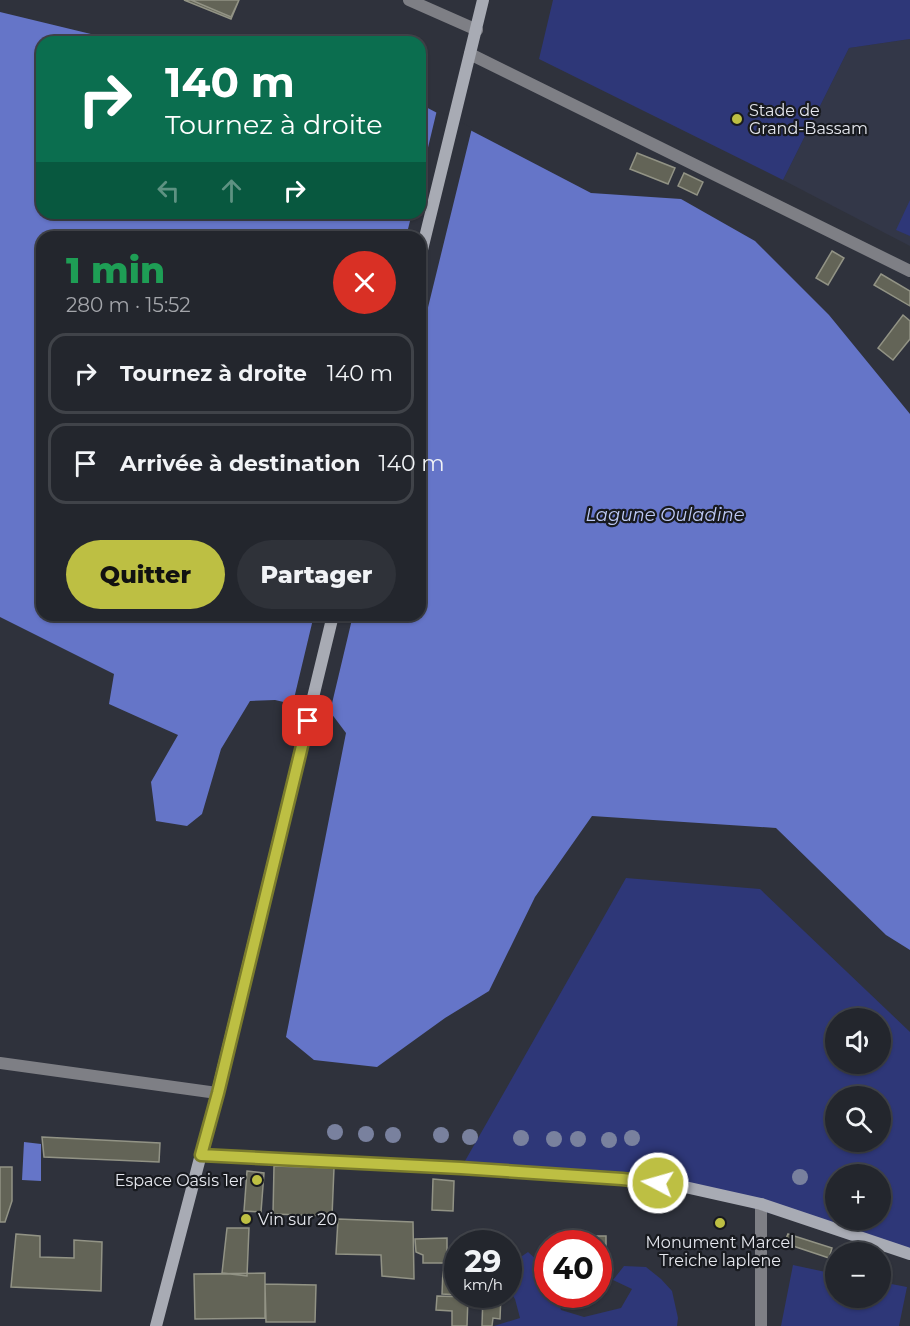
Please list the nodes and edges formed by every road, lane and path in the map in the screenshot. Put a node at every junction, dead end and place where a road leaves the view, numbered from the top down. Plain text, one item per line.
1 (410, 0) edge
2 (483, 0) edge
3 (477, 30) junction
4 (470, 54) junction
5 (426, 233) edge
6 (910, 271) edge
7 (332, 621) edge
8 (0, 1063) edge
9 (218, 1093) junction
10 (201, 1155) junction
11 (761, 1204) junction
12 (910, 1254) edge
13 (156, 1326) edge
14 (761, 1326) edge

1 - 3 street
2 - 3 street
3 - 4 street
4 - 5 street
4 - 6 street
7 - 9 street
8 - 9 street
9 - 10 street
10 - 11 street
10 - 13 street
11 - 12 street
11 - 14 street

